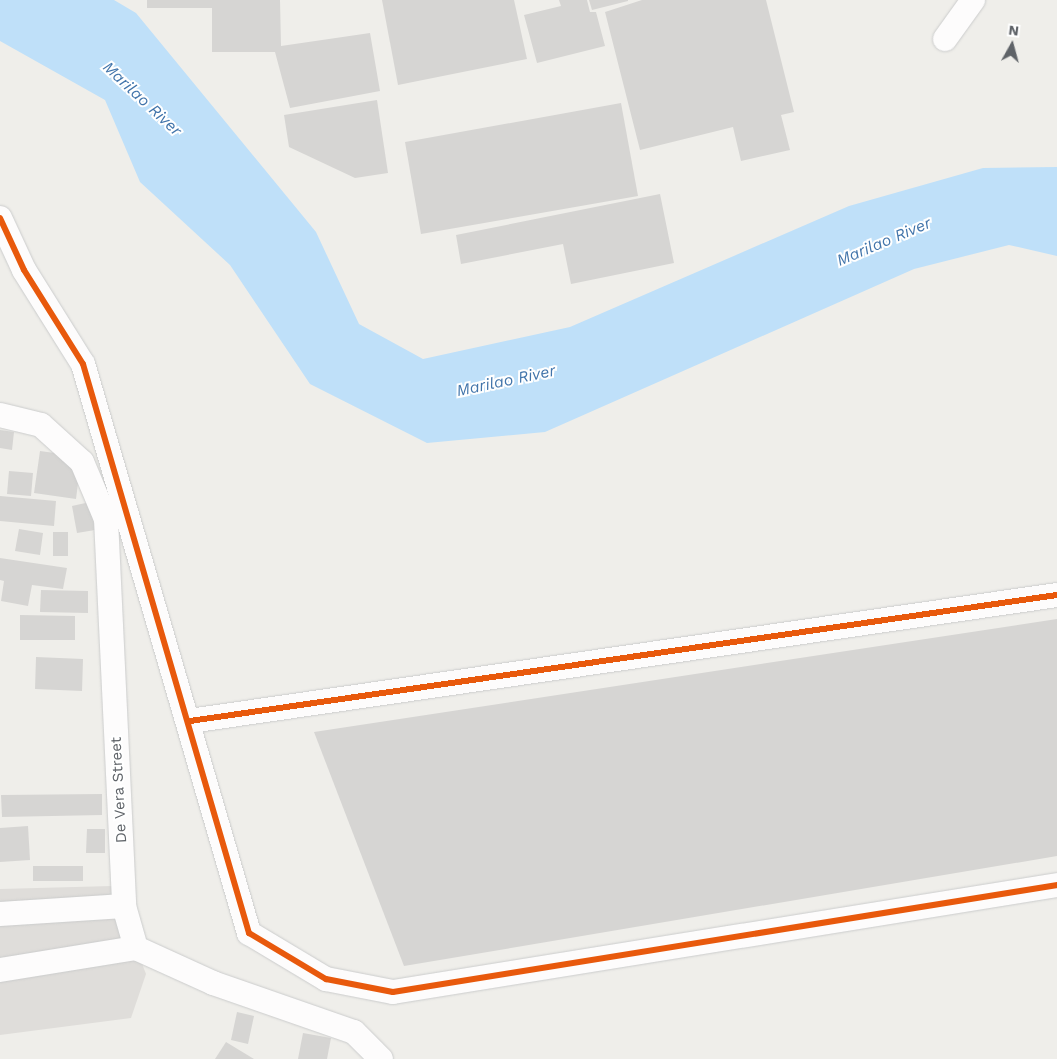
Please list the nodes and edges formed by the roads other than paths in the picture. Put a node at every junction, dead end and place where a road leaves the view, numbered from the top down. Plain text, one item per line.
1 (973, 0) edge
2 (945, 39) dead end
3 (0, 218) edge
4 (0, 415) edge
5 (1057, 595) edge
6 (190, 721) junction
7 (1057, 885) edge
8 (124, 906) junction
9 (0, 914) edge
10 (136, 948) junction
11 (0, 970) edge
12 (381, 1059) edge

1 - 2 street
3 - 6 street
4 - 8 street, De Vera Street
5 - 6 street
6 - 7 street
8 - 9 street
8 - 10 street, De Vera Street
10 - 11 street
10 - 12 street

